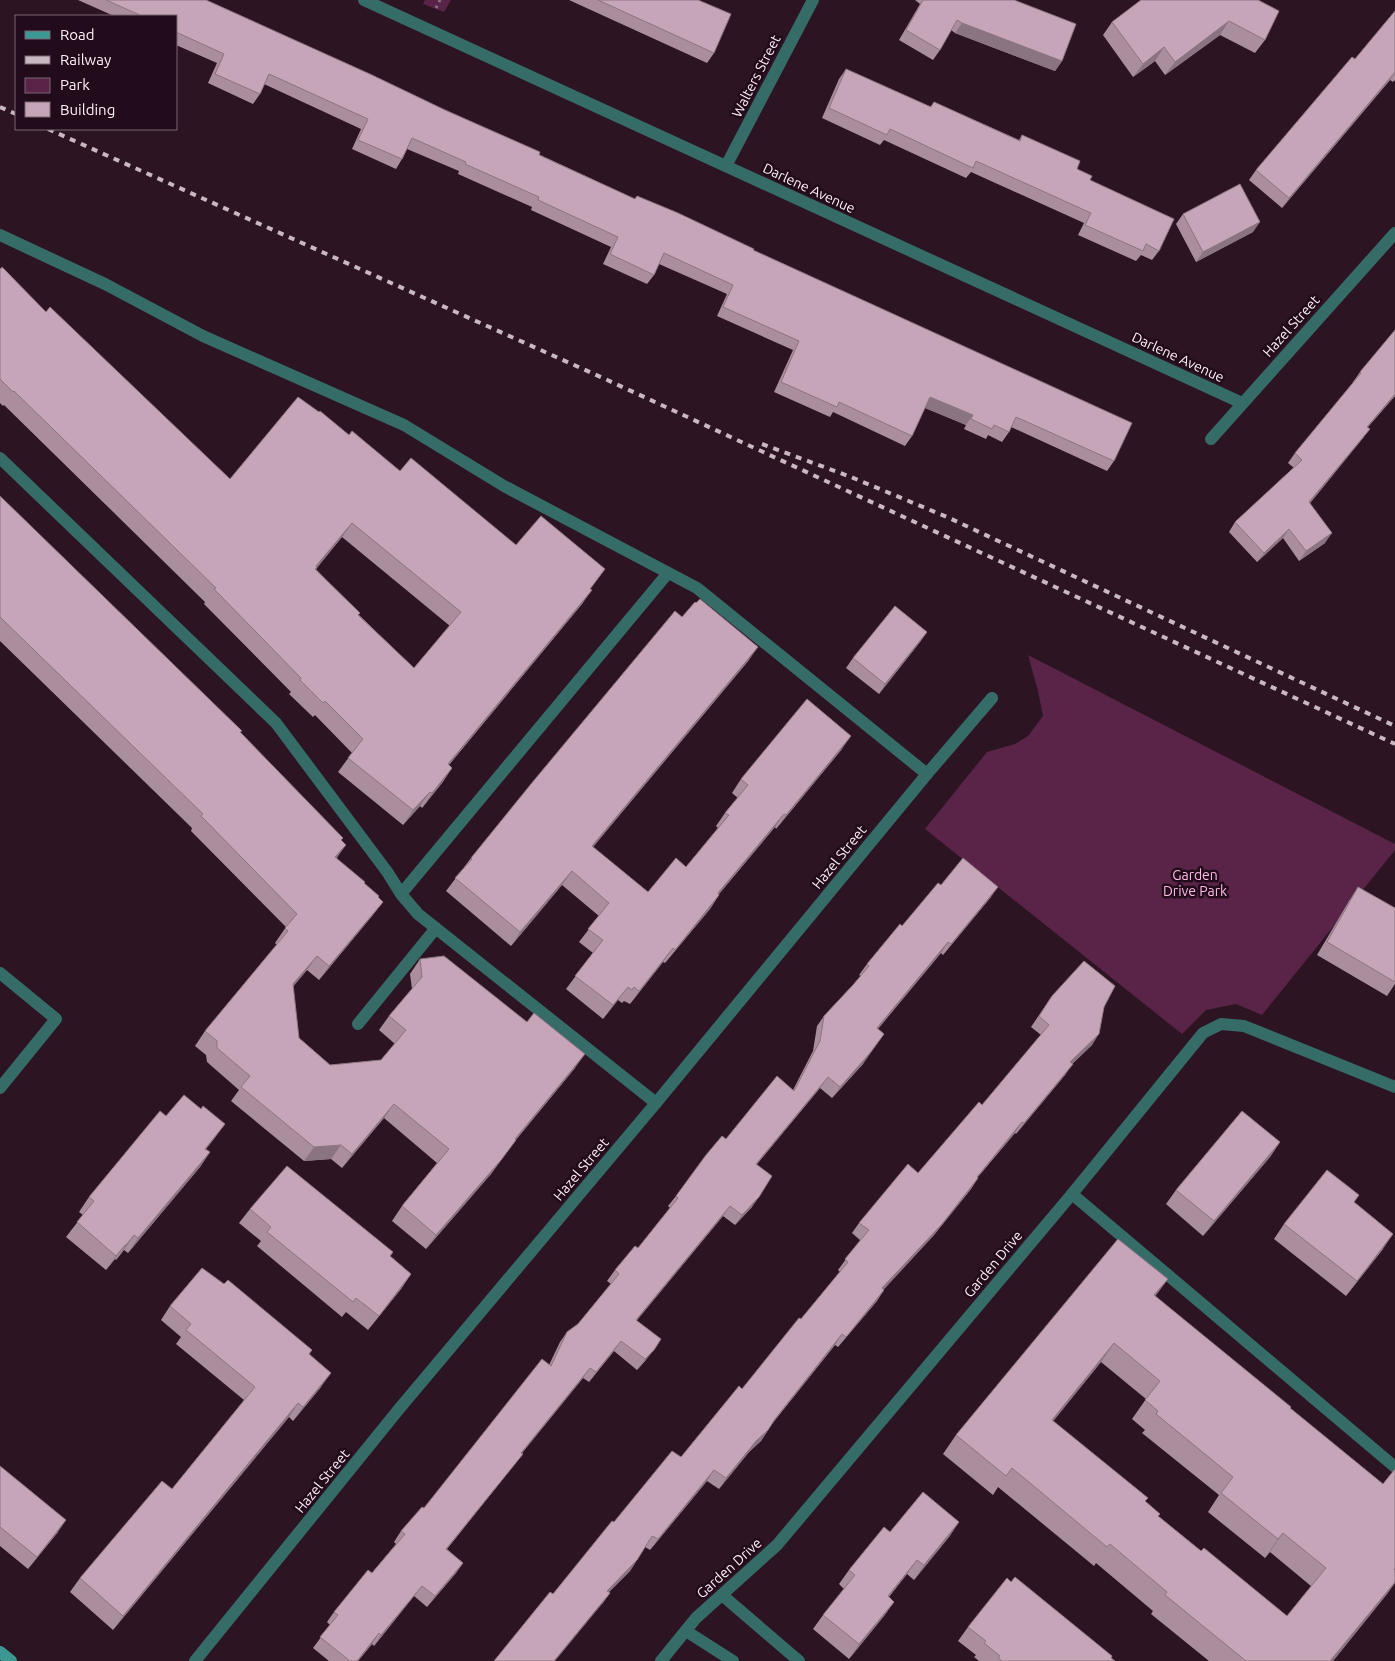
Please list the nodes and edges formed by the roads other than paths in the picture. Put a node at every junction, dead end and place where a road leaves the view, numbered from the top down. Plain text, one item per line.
1 (364, 0) edge
2 (813, 0) edge
3 (726, 166) junction
4 (1395, 233) edge
5 (0, 235) edge
6 (1242, 403) junction
7 (1211, 439) dead end
8 (0, 458) edge
9 (668, 574) junction
10 (992, 698) dead end
11 (927, 774) junction
12 (401, 894) junction
13 (436, 928) junction
14 (0, 973) edge
15 (358, 1024) dead end
16 (1395, 1086) edge
17 (0, 1088) edge
18 (656, 1103) junction
19 (1072, 1194) junction
20 (1395, 1467) edge
21 (722, 1595) junction
22 (686, 1631) junction
23 (0, 1652) edge
24 (11, 1661) edge
25 (195, 1661) edge
26 (662, 1661) edge
27 (733, 1661) edge
28 (799, 1661) edge

1 - 3 street, Darlene Avenue
2 - 3 street, Walters Street
3 - 6 street, Darlene Avenue
4 - 6 street, Hazel Street
5 - 9 street
6 - 7 street, Hazel Street
8 - 12 street
9 - 11 street
9 - 12 street
10 - 11 street, Hazel Street
11 - 18 street, Hazel Street
12 - 13 street
13 - 15 street
13 - 18 street
14 - 17 street
16 - 19 street, Garden Drive
18 - 25 street, Hazel Street
19 - 20 street
19 - 21 street, Garden Drive
21 - 22 street, Garden Drive
21 - 28 street
22 - 26 street, Garden Drive
22 - 27 street
23 - 24 street

